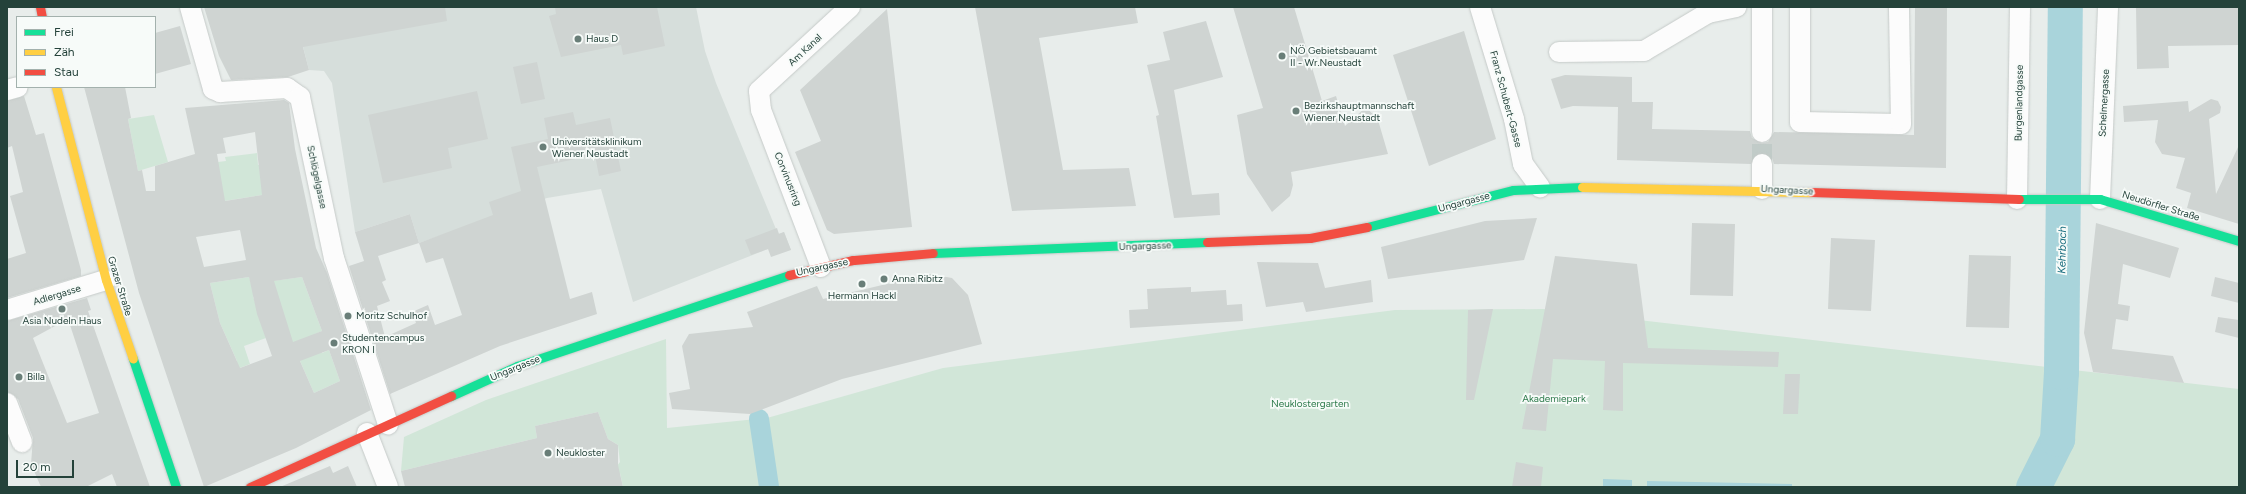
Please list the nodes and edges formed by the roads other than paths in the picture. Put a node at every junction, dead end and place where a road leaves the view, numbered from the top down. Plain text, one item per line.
1 (190, 7) edge
2 (850, 7) edge
3 (1480, 7) edge
4 (1736, 7) edge
5 (1762, 7) edge
6 (1800, 7) edge
7 (1899, 7) edge
8 (2020, 7) edge
9 (2108, 7) edge
10 (1559, 52) dead end
11 (56, 88) edge
12 (759, 91) joint
13 (1762, 132) tunnel mouth
14 (1762, 164) tunnel mouth
15 (1540, 187) junction
16 (1762, 189) junction
17 (2017, 198) junction
18 (2076, 199) joint
19 (2100, 199) junction
20 (2239, 241) edge
21 (821, 267) junction
22 (106, 280) junction
23 (7, 310) edge
24 (7, 403) edge
25 (388, 424) junction
26 (367, 433) junction
27 (22, 442) dead end
28 (176, 487) edge
29 (250, 487) edge
30 (388, 487) edge

1 - 25 street, Schlögelgasse
2 - 12 street, Am Kanal
3 - 15 street, Franz Schubert-Gasse
4 - 10 street
5 - 13 street
6 - 7 street
8 - 17 street, Burgenlandgasse
9 - 19 street, Schelmergasse
11 - 22 main road, Grazer Straße
12 - 21 street, Corvinusring
14 - 16 street
15 - 16 main road, Ungargasse
15 - 21 main road, Ungargasse
16 - 17 main road, Ungargasse
17 - 18 main road, Ungargasse
18 - 19 main road, Neudörfler Straße
19 - 20 main road, Neudörfler Straße
21 - 25 main road, Ungargasse
22 - 23 street, Adlergasse
22 - 28 main road, Grazer Straße
24 - 27 street
25 - 26 main road, Ungargasse
26 - 29 main road, Ungargasse
26 - 30 street

